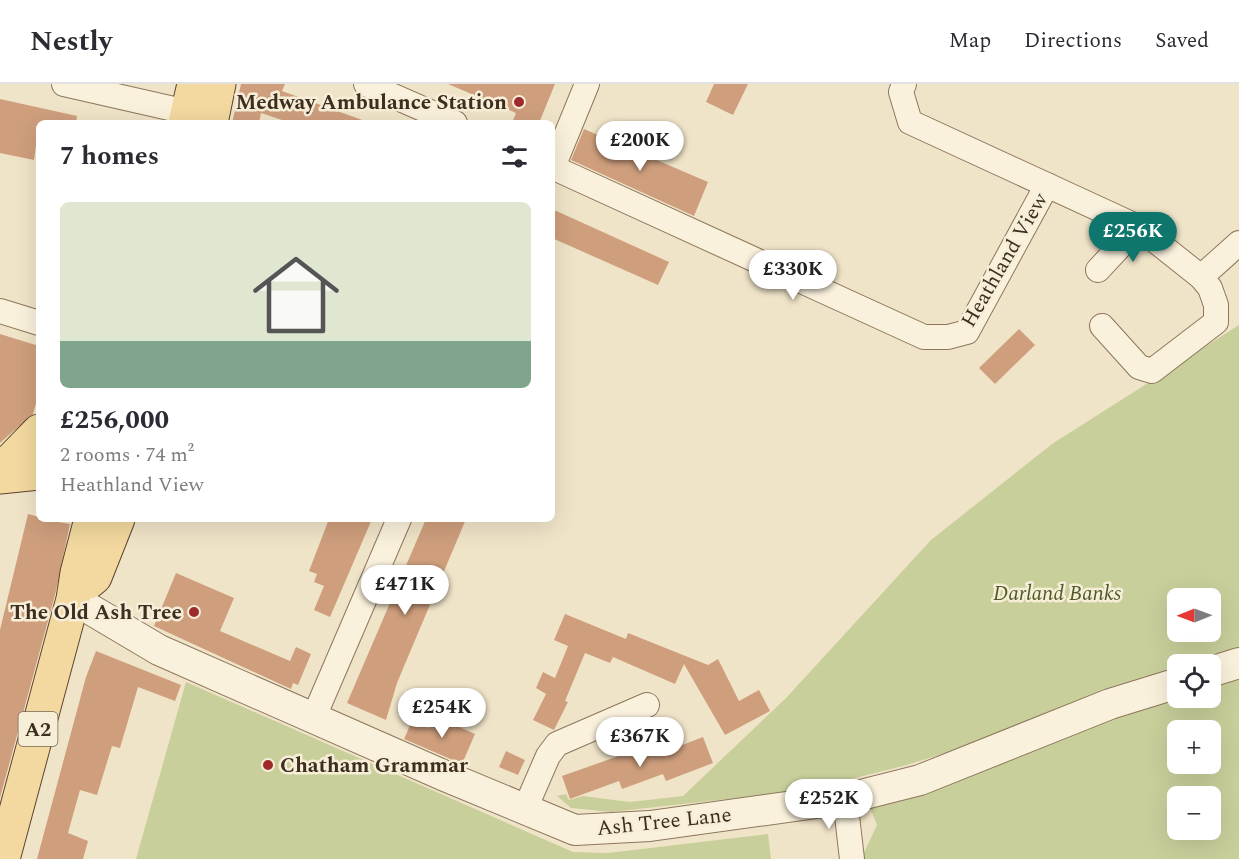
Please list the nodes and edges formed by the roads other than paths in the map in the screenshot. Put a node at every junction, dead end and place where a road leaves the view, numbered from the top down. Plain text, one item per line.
1 (64, 84) edge
2 (219, 84) edge
3 (366, 84) edge
4 (586, 84) edge
5 (904, 84) edge
6 (194, 111) edge
7 (448, 120) edge
8 (555, 160) edge
9 (555, 168) edge
10 (1047, 185) junction
11 (1138, 227) junction
12 (1239, 243) edge
13 (1098, 270) dead end
14 (1201, 277) junction
15 (0, 311) edge
16 (36, 322) edge
17 (1101, 326) dead end
18 (36, 436) edge
19 (18, 468) edge
20 (90, 522) edge
21 (117, 522) edge
22 (398, 522) edge
23 (74, 599) junction
24 (1239, 663) edge
25 (1221, 669) edge
26 (1167, 686) edge
27 (646, 705) dead end
28 (313, 718) junction
29 (845, 799) junction
30 (525, 809) junction
31 (3, 859) edge
32 (852, 859) edge

1 - 6 street
2 - 6 main road
3 - 7 street
4 - 8 street
5 - 10 street, Heathland View
9 - 10 street, Heathland View
10 - 11 street, Heathland View
11 - 13 street
11 - 14 street, Heathland View
12 - 14 street
14 - 17 street, Heathland View
15 - 16 street
18 - 19 main road
20 - 23 main road, A2
21 - 23 main road, A2
22 - 28 street
23 - 28 street, Ash Tree Lane
23 - 31 main road, A2
24 - 25 street
26 - 29 street, Ash Tree Lane
27 - 30 street
28 - 30 street, Ash Tree Lane
29 - 30 street, Ash Tree Lane
29 - 32 street

